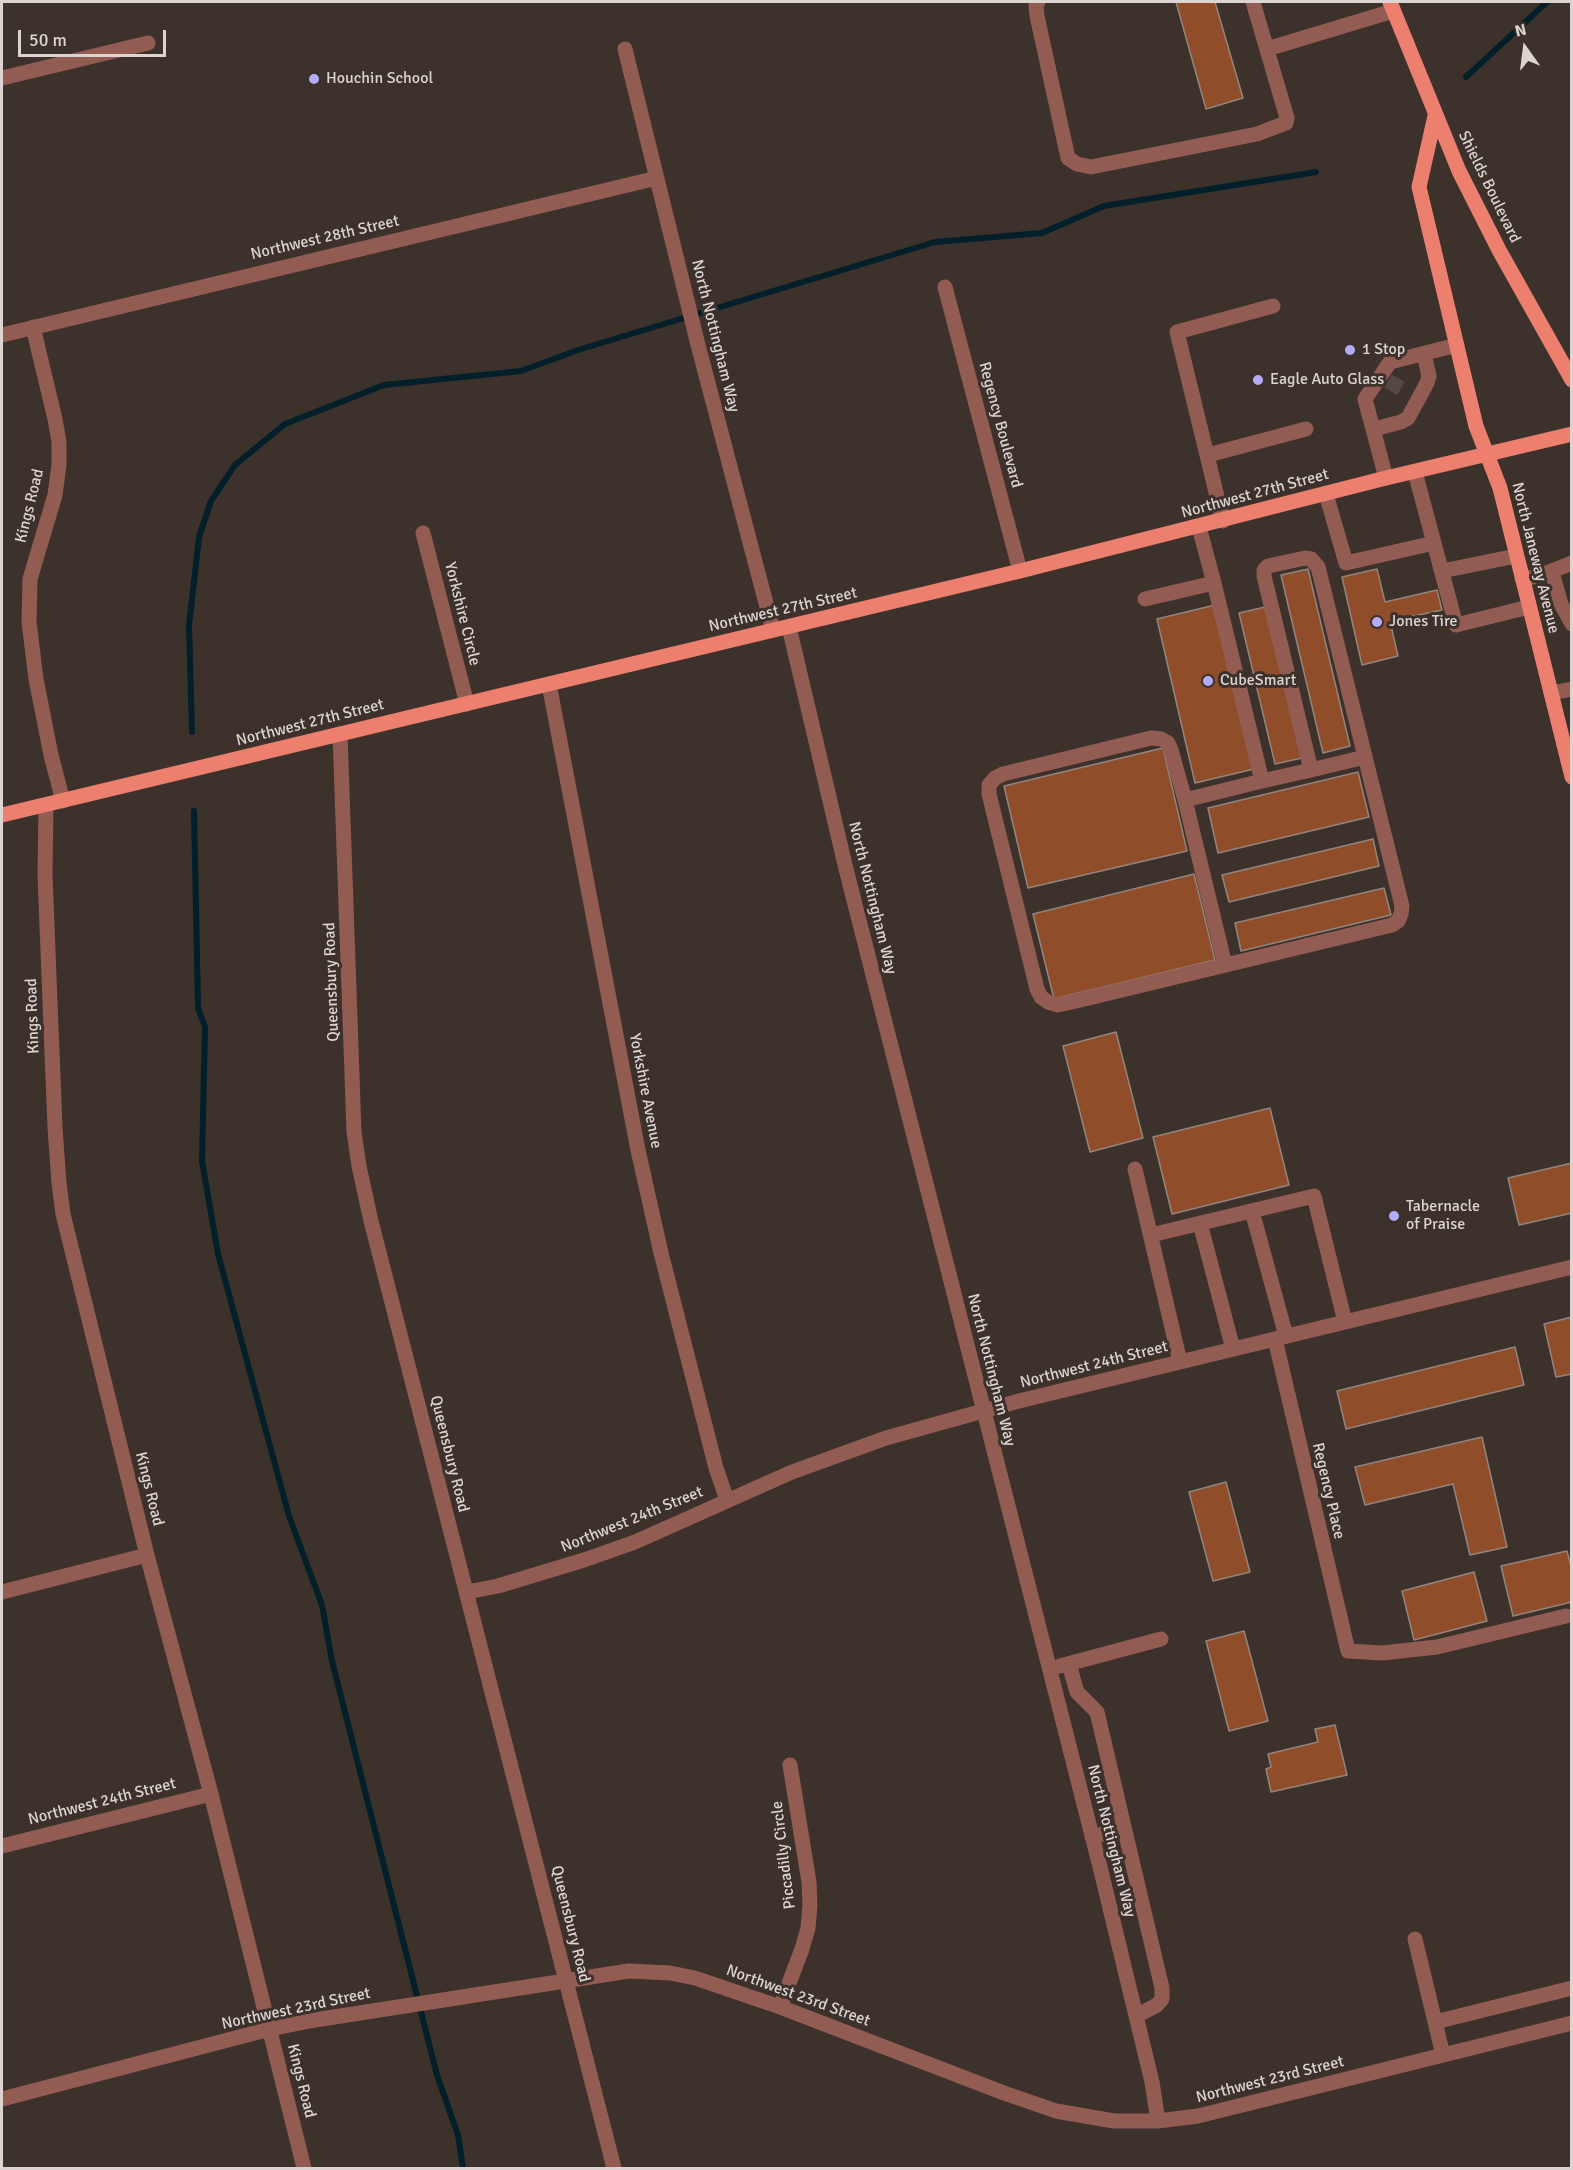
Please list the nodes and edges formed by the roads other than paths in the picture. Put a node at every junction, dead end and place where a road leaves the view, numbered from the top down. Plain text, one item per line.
1 (1038, 2) edge
2 (1252, 2) edge
3 (1392, 7) edge
4 (148, 43) dead end
5 (625, 49) dead end
6 (1267, 49) junction
7 (2, 78) edge
8 (1435, 116) junction
9 (657, 178) junction
10 (945, 287) dead end
11 (1273, 306) dead end
12 (33, 327) junction
13 (2, 335) edge
14 (1456, 345) junction
15 (1424, 354) junction
16 (1572, 380) edge
17 (1306, 429) dead end
18 (1374, 429) junction
19 (1572, 434) edge
20 (1208, 455) junction
21 (1487, 455) junction
22 (1415, 472) junction
23 (1386, 478) junction
24 (1326, 494) junction
25 (1223, 521) junction
26 (1199, 527) junction
27 (423, 533) dead end
28 (1434, 543) junction
29 (1516, 556) junction
30 (1572, 563) edge
31 (1442, 571) junction
32 (1020, 572) junction
33 (1552, 572) junction
34 (1522, 579) junction
35 (1214, 583) junction
36 (1145, 600) dead end
37 (1529, 607) junction
38 (1572, 624) edge
39 (789, 627) junction
40 (773, 630) junction
41 (549, 684) junction
42 (1572, 689) edge
43 (1551, 693) junction
44 (467, 704) junction
45 (340, 734) junction
46 (1365, 757) junction
47 (1311, 770) junction
48 (1572, 777) edge
49 (1262, 781) junction
50 (1185, 800) junction
51 (63, 801) junction
52 (46, 804) junction
53 (2, 815) edge
54 (1225, 965) junction
55 (1135, 1169) dead end
56 (1252, 1211) junction
57 (1200, 1223) junction
58 (1151, 1235) junction
59 (1572, 1267) edge
60 (1345, 1322) junction
61 (1281, 1338) junction
62 (1233, 1349) junction
63 (1180, 1362) junction
64 (983, 1411) junction
65 (727, 1500) junction
66 (147, 1555) junction
67 (2, 1592) edge
68 (467, 1592) junction
69 (1566, 1616) dead end
70 (1161, 1639) dead end
71 (1069, 1664) junction
72 (1049, 1669) junction
73 (790, 1765) dead end
74 (211, 1794) junction
75 (1124, 1828) junction
76 (1092, 1837) junction
77 (2, 1846) edge
78 (1415, 1940) dead end
79 (566, 1980) junction
80 (1570, 1993) edge
81 (780, 2007) junction
82 (1136, 2016) junction
83 (1435, 2022) junction
84 (1572, 2023) edge
85 (270, 2029) junction
86 (1443, 2055) junction
87 (2, 2099) edge
88 (1158, 2121) junction
89 (304, 2169) edge
90 (614, 2169) edge

1 - 6 street
2 - 6 street
3 - 6 street
3 - 8 main road, Shields Boulevard
4 - 7 street
5 - 9 street, North Nottingham Way
8 - 14 main road, North Janeway Avenue
8 - 16 main road, Shields Boulevard
9 - 12 street, Northwest 28th Street
9 - 40 street, North Nottingham Way
10 - 32 street, Regency Boulevard
11 - 20 street
12 - 13 street, Northwest 28th Street
12 - 51 street, Kings Road
14 - 15 street
14 - 21 main road, North Janeway Avenue
15 - 18 street
15 - 18 street
17 - 20 street
18 - 23 street
19 - 21 main road, Northwest 27th Street
20 - 25 street
21 - 22 main road, Northwest 27th Street
21 - 29 main road, North Janeway Avenue
22 - 23 main road, Northwest 27th Street
22 - 28 street
23 - 24 main road, Northwest 27th Street
24 - 25 main road, Northwest 27th Street
24 - 28 street
25 - 26 main road, Northwest 27th Street
26 - 32 main road, Northwest 27th Street
26 - 35 street
27 - 44 street, Yorkshire Circle
28 - 31 street
29 - 31 street
29 - 34 main road, North Janeway Avenue
30 - 33 street
31 - 37 street
32 - 39 main road, Northwest 27th Street
33 - 34 street
33 - 38 street
34 - 37 main road, North Janeway Avenue
35 - 36 street
35 - 49 street
37 - 43 main road, North Janeway Avenue
39 - 40 main road, Northwest 27th Street
39 - 64 street, North Nottingham Way
40 - 41 main road, Northwest 27th Street
41 - 44 main road, Northwest 27th Street
41 - 65 street, Yorkshire Avenue
42 - 43 street
43 - 48 main road, North Janeway Avenue
44 - 45 main road, Northwest 27th Street
45 - 51 main road, Northwest 27th Street
45 - 68 street, Queensbury Road
46 - 47 street
46 - 47 street
46 - 54 street
47 - 49 street
49 - 50 street
50 - 54 street
50 - 54 street
51 - 52 main road, Northwest 27th Street
52 - 53 main road, Northwest 27th Street
52 - 66 street, Kings Road
55 - 58 street
56 - 57 street
56 - 60 street
56 - 61 street, Regency Place
57 - 58 street
57 - 62 street
58 - 63 street
59 - 60 street, Northwest 24th Street
60 - 61 street, Northwest 24th Street
61 - 62 street, Northwest 24th Street
61 - 69 street, Regency Place
62 - 63 street, Northwest 24th Street
63 - 64 street, Northwest 24th Street
64 - 65 street, Northwest 24th Street
64 - 72 street, North Nottingham Way
65 - 68 street, Northwest 24th Street
66 - 67 street
66 - 74 street, Kings Road
68 - 79 street, Queensbury Road
70 - 71 street
71 - 72 street
71 - 75 street
72 - 76 street, North Nottingham Way
73 - 81 street, Piccadilly Circle
74 - 77 street, Northwest 24th Street
74 - 85 street, Kings Road
75 - 76 street
75 - 82 street
76 - 82 street, North Nottingham Way
78 - 83 street
79 - 81 street, Northwest 23rd Street
79 - 85 street, Northwest 23rd Street
79 - 90 street, Queensbury Road
80 - 83 street
81 - 88 street, Northwest 23rd Street
82 - 88 street, North Nottingham Way
83 - 86 street
84 - 86 street, Northwest 23rd Street
85 - 87 street, Northwest 23rd Street
85 - 89 street, Kings Road
86 - 88 street, Northwest 23rd Street

